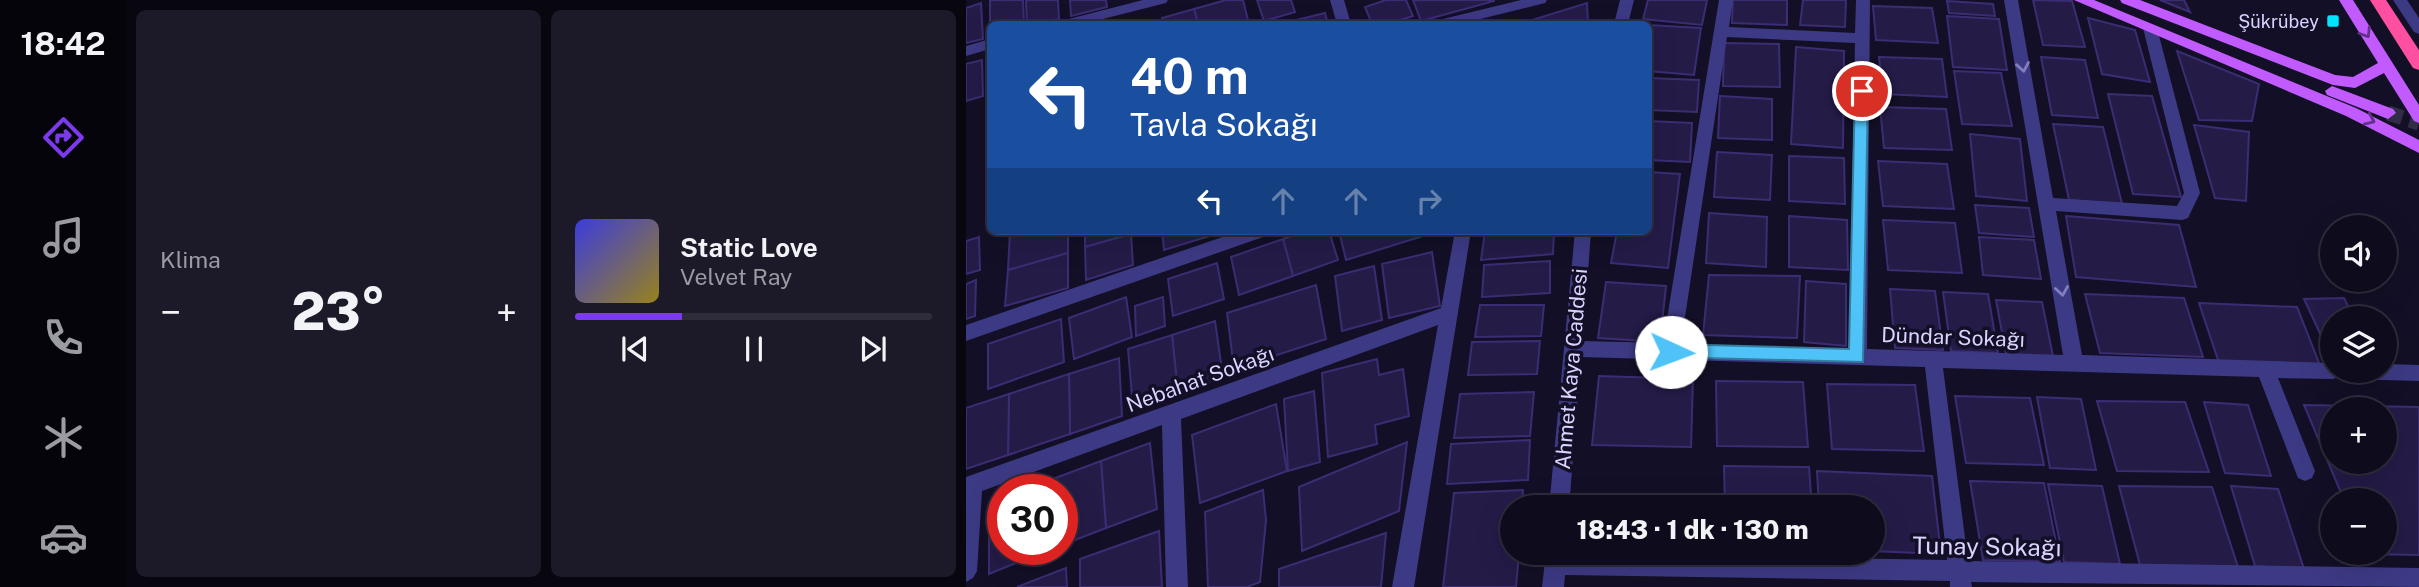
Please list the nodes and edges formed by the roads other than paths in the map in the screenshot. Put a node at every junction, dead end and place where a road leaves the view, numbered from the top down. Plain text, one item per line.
1 (1161, 0) edge
2 (1337, 0) edge
3 (1540, 0) edge
4 (1627, 0) edge
5 (1726, 0) edge
6 (1863, 0) edge
7 (2011, 0) edge
8 (2081, 0) edge
9 (2105, 0) edge
10 (2127, 0) edge
11 (2346, 0) edge
12 (2378, 0) edge
13 (2400, 0) edge
14 (1078, 21) edge
15 (1342, 21) edge
16 (1455, 21) edge
17 (1621, 21) edge
18 (2150, 28) junction
19 (2419, 29) edge
20 (1721, 32) junction
21 (1863, 38) junction
22 (987, 45) edge
23 (966, 51) edge
24 (2419, 64) edge
25 (2386, 65) junction
26 (2388, 113) tunnel mouth
27 (2419, 117) edge
28 (2419, 147) edge
29 (2048, 204) junction
30 (1248, 235) edge
31 (1462, 235) edge
32 (1583, 235) edge
33 (1449, 313) junction
34 (966, 333) edge
35 (1572, 349) junction
36 (1671, 352) junction
37 (1857, 357) junction
38 (1933, 359) junction
39 (2074, 363) junction
40 (2265, 369) junction
41 (2320, 371) edge
42 (2397, 372) edge
43 (2419, 373) edge
44 (1171, 414) junction
45 (2305, 471) dead end
46 (969, 486) edge
47 (1560, 495) edge
48 (1555, 565) edge
49 (1677, 565) edge
50 (966, 571) edge
51 (1961, 579) edge
52 (2419, 579) edge
53 (1177, 587) edge
54 (1404, 587) edge
55 (1553, 587) edge

1 - 14 street
2 - 15 street
3 - 16 street
4 - 17 street
5 - 20 street
6 - 21 street
7 -> 29 street
8 - 18 main road
9 - 26 main road
10 - 25 main road
11 -> 25 main road
12 - 24 highway
13 - 19 street
18 -> 28 main road
18 - 29 street
20 - 21 street
20 - 36 street
21 - 37 street
22 - 23 street
25 - 27 main road
29 -> 39 street
30 - 34 street
31 - 33 street
32 - 35 street, Ahmet Kaya Caddesi
33 - 44 street, Nebahat Sokağı
33 - 54 street
35 - 36 street, Dündar Sokağı
35 - 47 street, Ahmet Kaya Caddesi
36 - 37 street, Dündar Sokağı
37 - 38 street, Dündar Sokağı
38 - 39 street, Dündar Sokağı
38 - 51 street
39 - 40 street, Dündar Sokağı
40 - 41 street, Dündar Sokağı
40 - 45 street
42 - 43 street
44 - 46 street, Nebahat Sokağı
44 - 53 street
46 - 50 street
48 - 55 street
49 - 51 street, Tunay Sokağı
51 - 52 street, Tunay Sokağı

